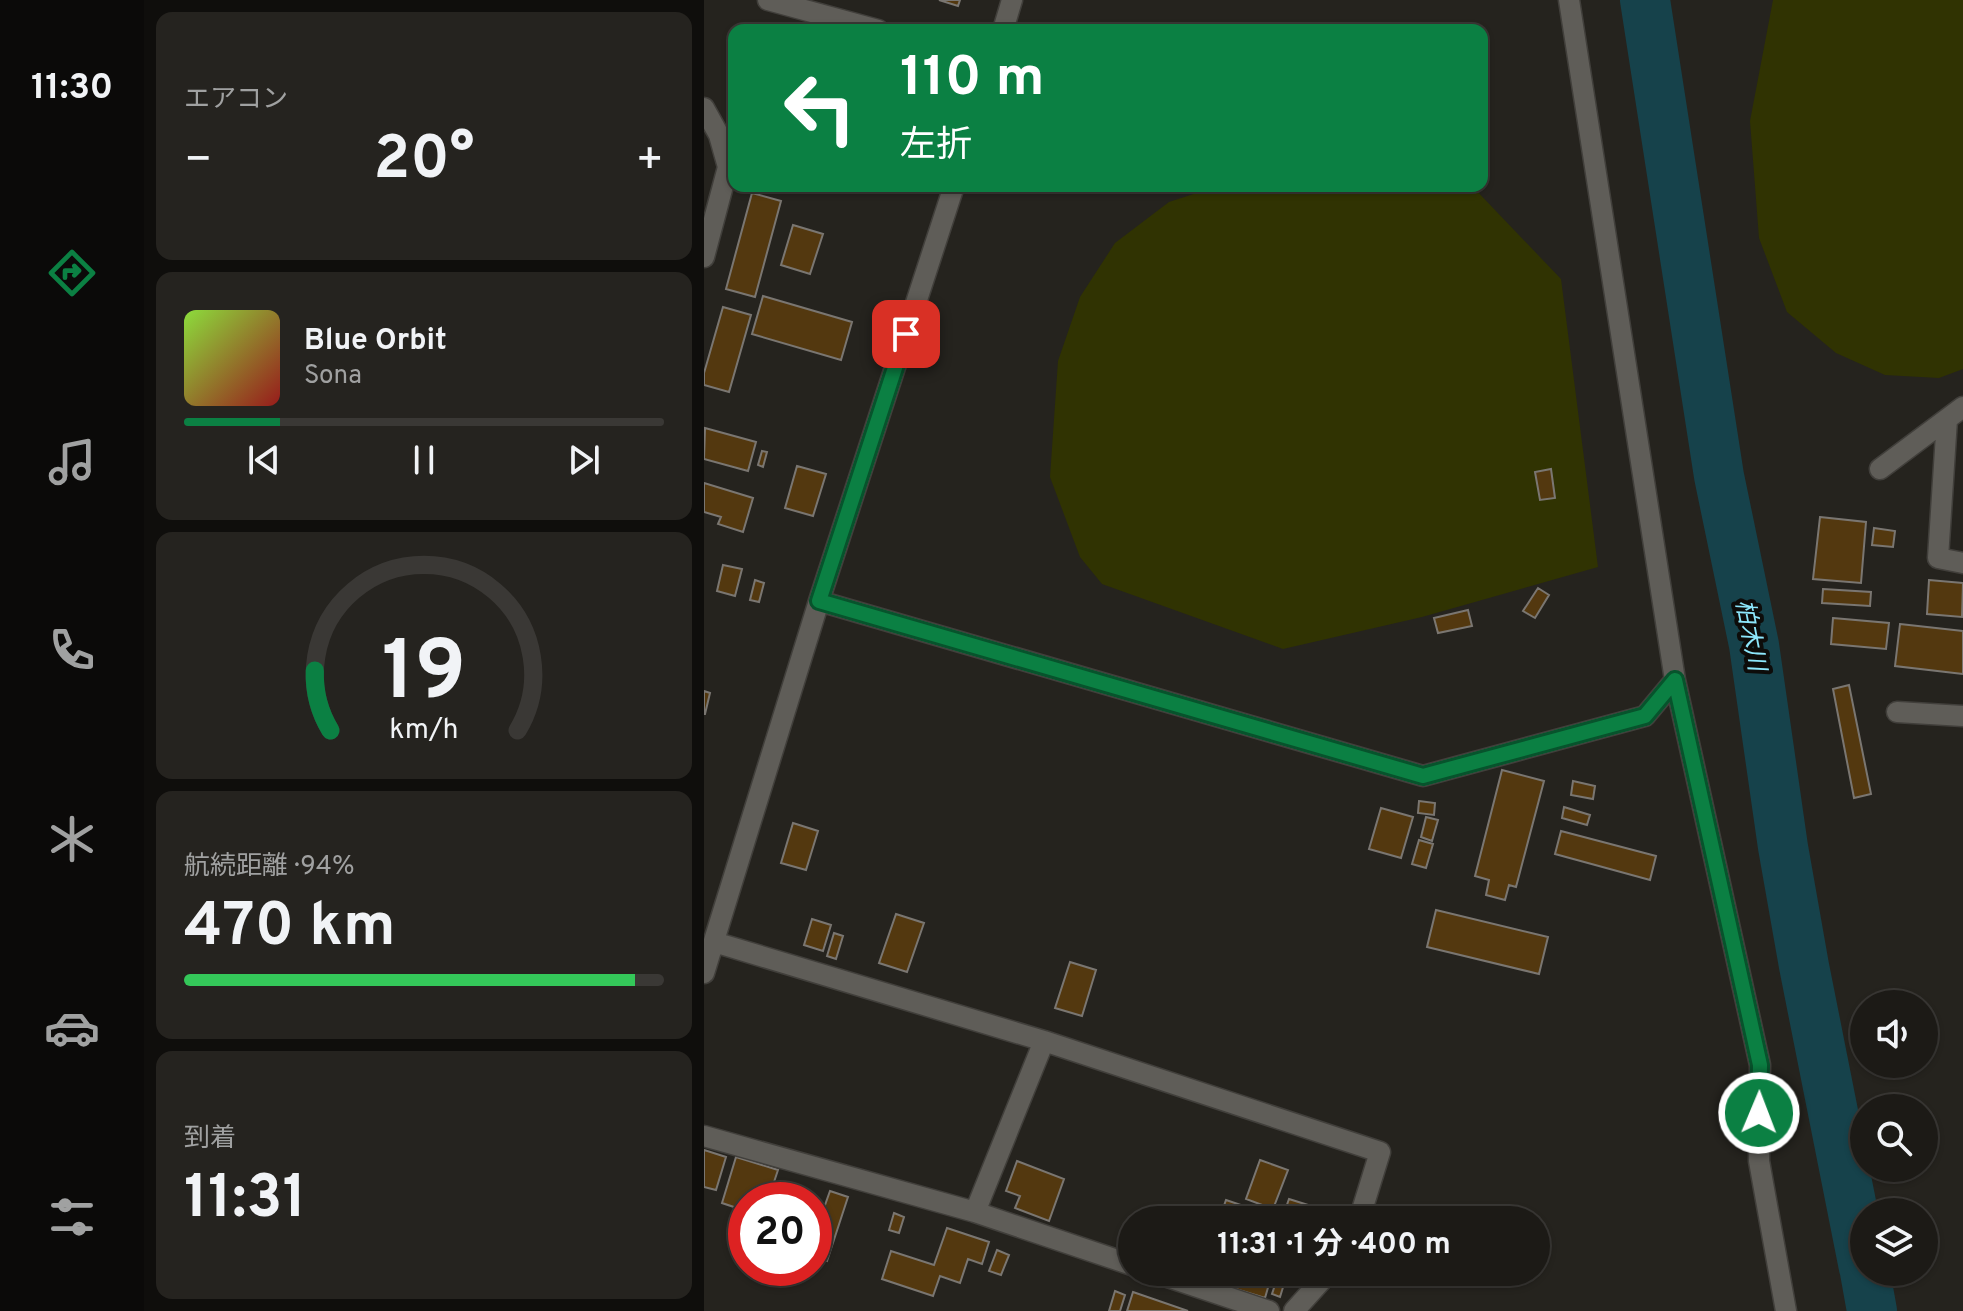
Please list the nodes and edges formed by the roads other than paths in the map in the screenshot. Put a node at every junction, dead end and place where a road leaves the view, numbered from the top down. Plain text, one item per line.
1 (768, 0) edge
2 (1012, 0) edge
3 (1569, 0) edge
4 (856, 24) edge
5 (1005, 24) edge
6 (704, 108) edge
7 (952, 192) edge
8 (704, 257) edge
9 (1955, 413) edge
10 (1880, 469) dead end
11 (1963, 563) edge
12 (819, 601) junction
13 (1675, 680) junction
14 (1897, 712) dead end
15 (1963, 716) edge
16 (714, 942) junction
17 (704, 973) edge
18 (1044, 1041) junction
19 (704, 1136) edge
20 (1363, 1206) edge
21 (975, 1212) junction
22 (1118, 1260) edge
23 (1195, 1286) edge
24 (1316, 1286) edge
25 (1269, 1311) edge
26 (1294, 1311) edge
27 (1786, 1311) edge

1 - 4 street
2 - 5 street
3 - 13 street
6 - 8 street
7 - 12 street
9 - 10 street
9 - 11 street
12 - 13 street
12 - 16 street
13 - 27 street
14 - 15 street
16 - 17 street
16 - 18 street
18 - 20 street
18 - 21 street
19 - 21 street
21 - 22 street
23 - 25 street
24 - 26 street

